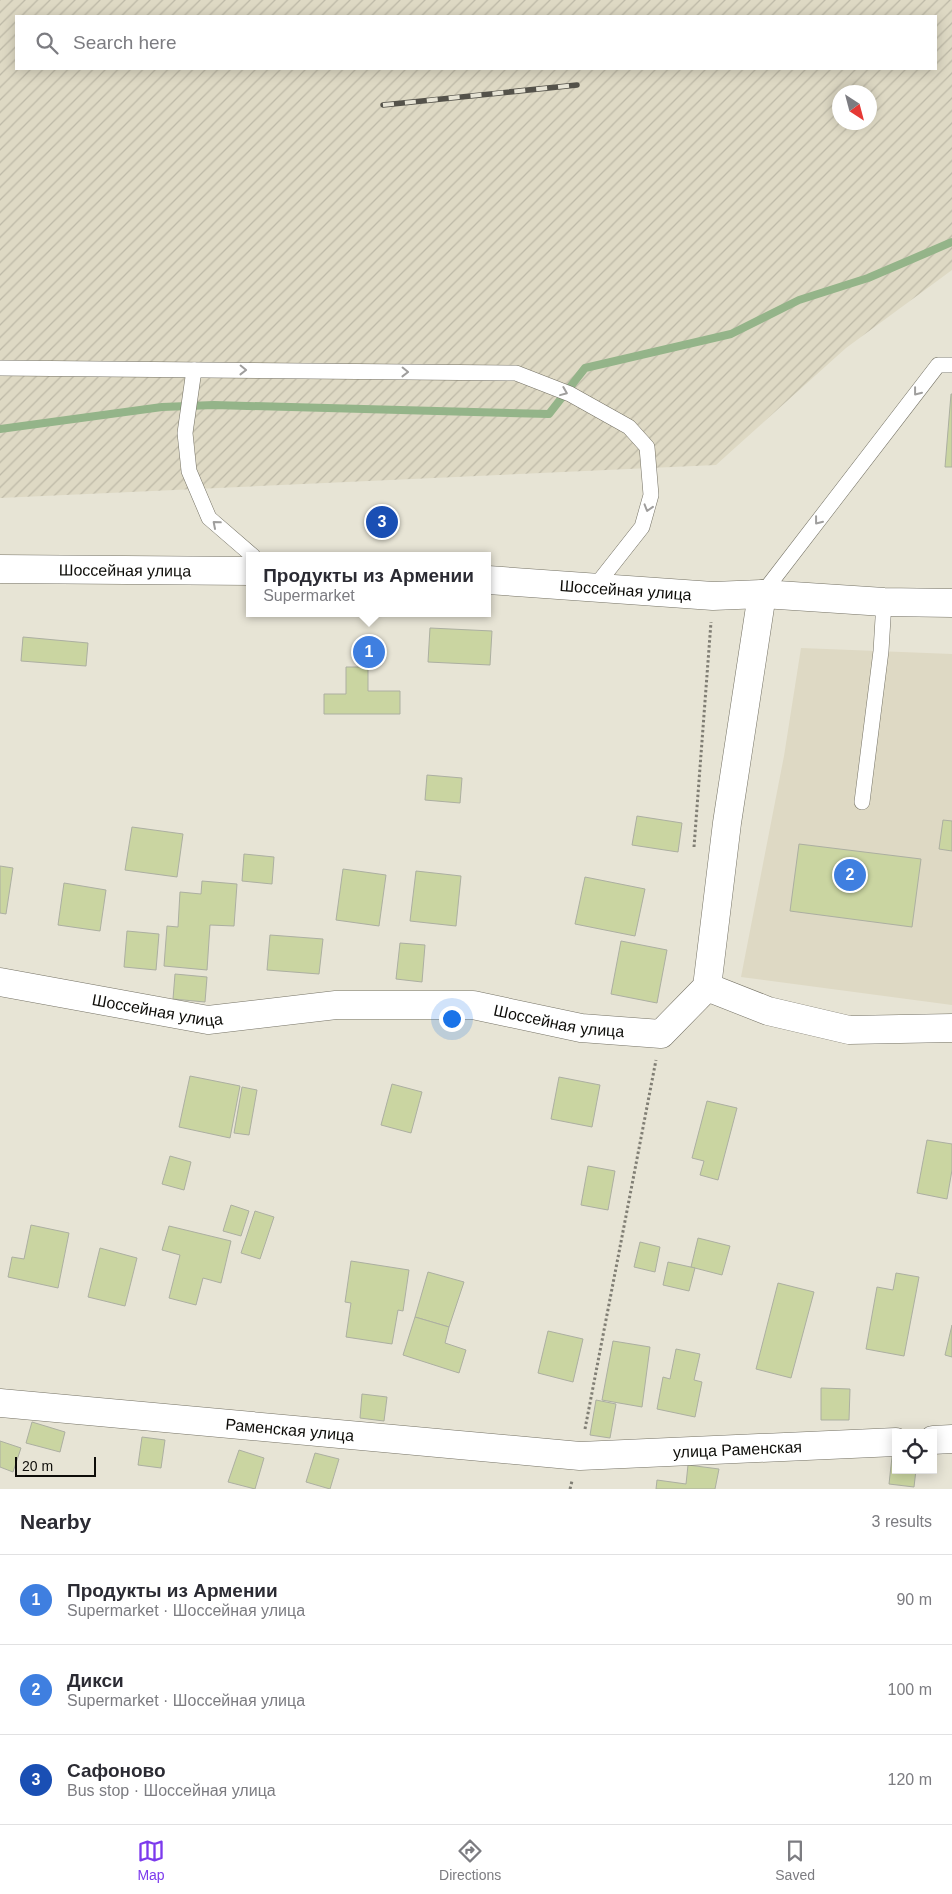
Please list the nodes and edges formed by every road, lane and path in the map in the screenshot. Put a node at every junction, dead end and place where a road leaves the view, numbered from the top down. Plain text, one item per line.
1 (952, 365) edge
2 (0, 368) edge
3 (194, 370) junction
4 (248, 552) edge
5 (0, 569) edge
6 (246, 571) edge
7 (491, 580) edge
8 (594, 588) junction
9 (762, 594) junction
10 (884, 602) junction
11 (952, 603) edge
12 (862, 802) dead end
13 (0, 982) edge
14 (707, 987) junction
15 (952, 1028) edge
16 (0, 1403) edge
17 (952, 1439) edge
18 (937, 1440) edge
19 (892, 1442) edge
20 (580, 1456) joint

1 -> 9 lane
2 - 3 lane
4 -> 3 lane
3 -> 8 lane
5 - 6 street, Шоссейная улица
7 - 8 street, Шоссейная улица
8 - 9 street, Шоссейная улица
9 - 10 street, Шоссейная улица
9 - 14 street
10 - 11 street, Шоссейная улица
10 - 12 lane
13 - 14 street, Шоссейная улица
14 - 15 street
16 - 20 street, Раменская улица
17 - 18 street
19 - 20 street, улица Раменская

